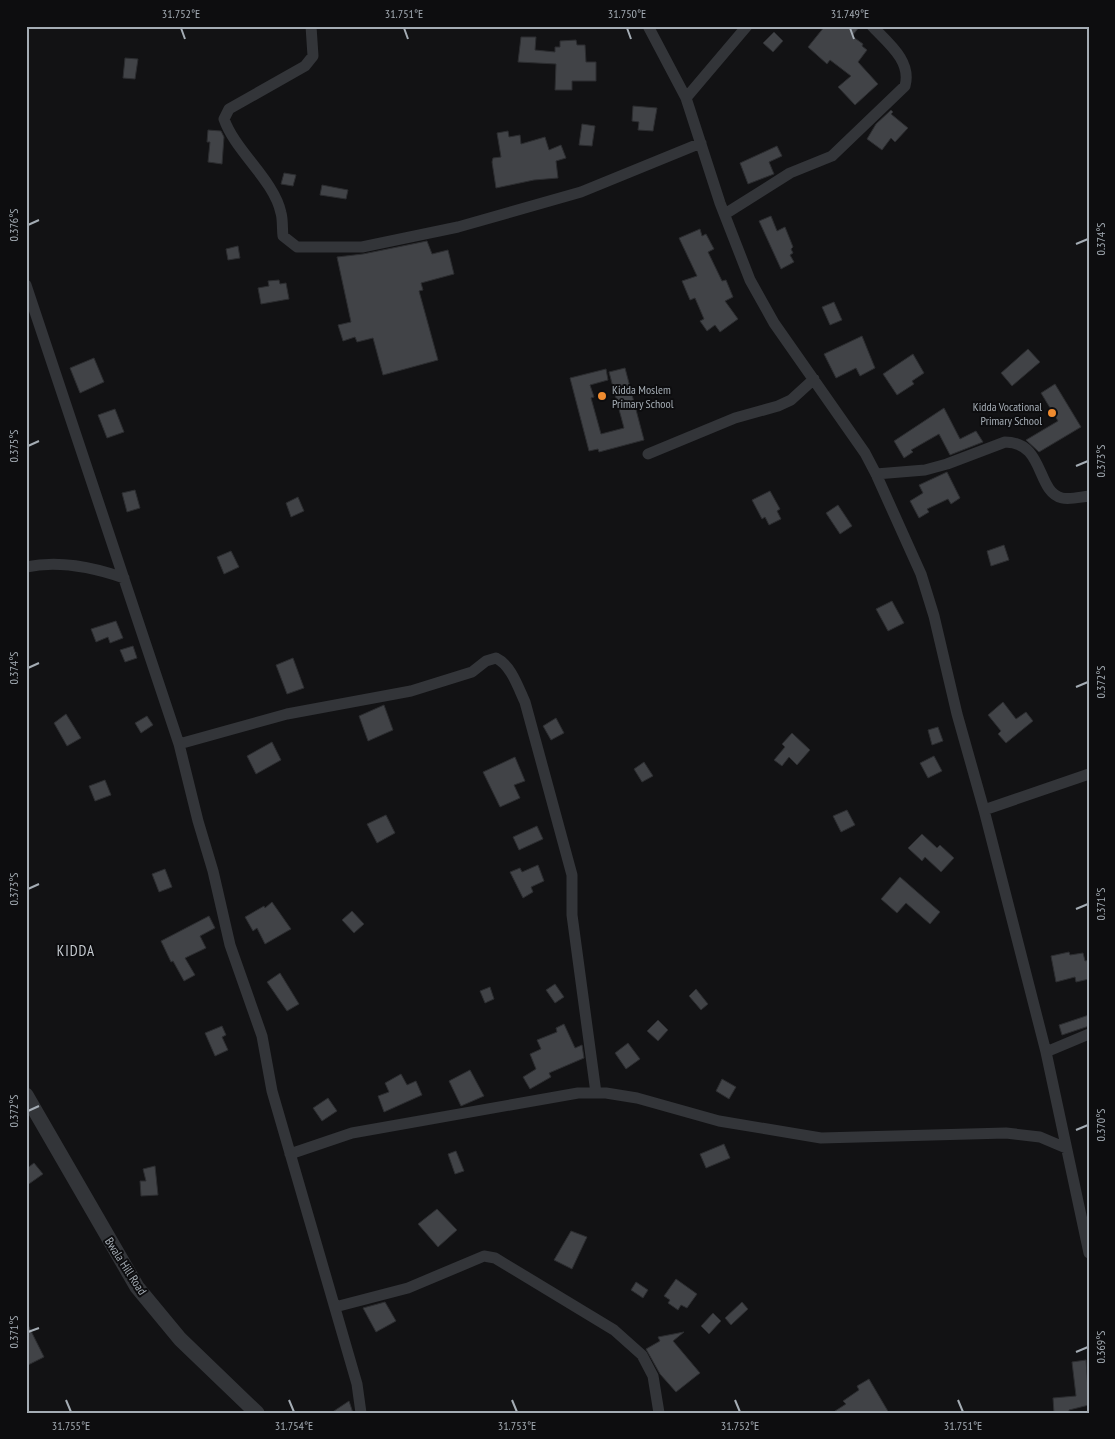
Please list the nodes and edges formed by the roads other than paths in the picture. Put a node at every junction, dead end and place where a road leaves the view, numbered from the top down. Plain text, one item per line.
1 (311, 26) edge
2 (648, 26) edge
3 (747, 26) edge
4 (872, 26) edge
5 (686, 98) junction
6 (702, 143) junction
7 (725, 214) junction
8 (26, 285) edge
9 (814, 379) junction
10 (648, 454) dead end
11 (876, 474) junction
12 (1089, 496) edge
13 (26, 567) edge
14 (124, 578) junction
15 (179, 744) junction
16 (1089, 774) edge
17 (984, 810) junction
18 (1089, 1034) edge
19 (1046, 1052) junction
20 (596, 1093) junction
21 (26, 1095) edge
22 (1066, 1148) junction
23 (290, 1154) junction
24 (1084, 1209) edge
25 (1089, 1253) edge
26 (335, 1307) junction
27 (257, 1413) edge
28 (361, 1413) edge
29 (659, 1413) edge

1 - 6 street
2 - 5 street
3 - 5 street
4 - 7 street
5 - 6 street
6 - 7 street
7 - 9 street
8 - 14 street
9 - 10 street
9 - 11 street
11 - 12 street
11 - 17 street
13 - 14 street
14 - 15 street
15 - 20 street
15 - 23 street
16 - 17 street
17 - 19 street
18 - 19 street
19 - 22 street
20 - 22 street
20 - 23 street
21 - 27 street, Bwala Hill Road
22 - 24 street
23 - 26 street
24 - 25 street
26 - 28 street
26 - 29 street

